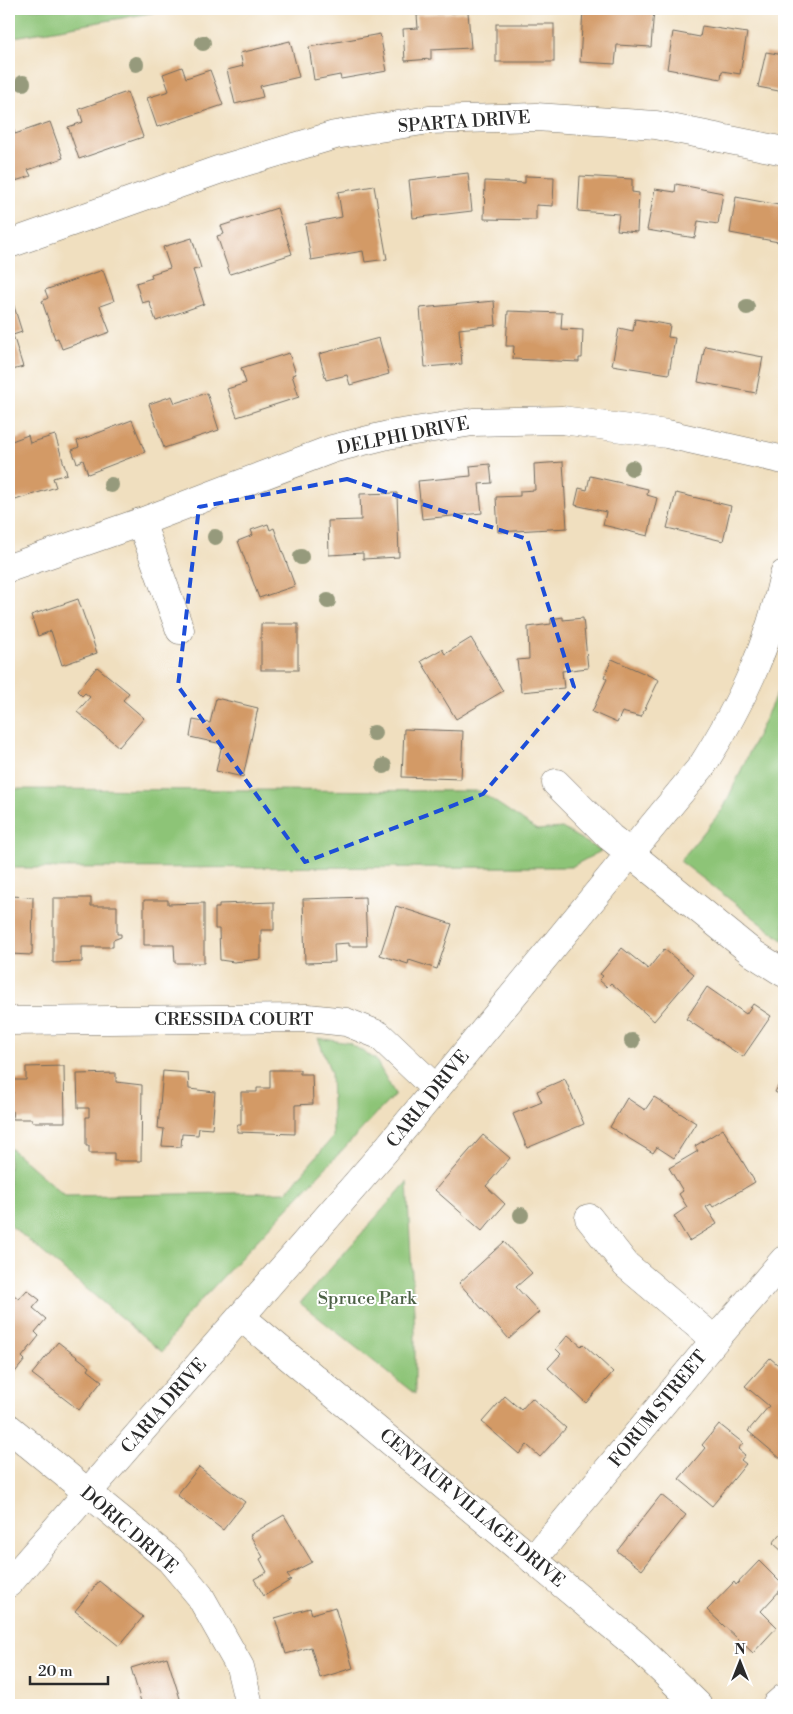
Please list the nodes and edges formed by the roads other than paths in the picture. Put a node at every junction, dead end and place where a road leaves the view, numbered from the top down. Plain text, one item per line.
1 (784, 151) edge
2 (9, 244) edge
3 (784, 460) edge
4 (141, 522) junction
5 (9, 568) edge
6 (784, 574) edge
7 (180, 630) dead end
8 (556, 783) dead end
9 (632, 853) junction
10 (784, 973) edge
11 (9, 1021) edge
12 (436, 1088) junction
13 (589, 1218) dead end
14 (784, 1260) edge
15 (241, 1317) junction
16 (715, 1340) junction
17 (9, 1428) edge
18 (88, 1494) junction
19 (534, 1560) junction
20 (9, 1584) edge
21 (784, 1698) edge
22 (248, 1705) edge
23 (698, 1705) edge
24 (776, 1705) edge

1 - 2 street, SPARTA DRIVE
3 - 4 street, DELPHI DRIVE
4 - 5 street, DELPHI DRIVE
4 - 7 street
6 - 9 street, CARIA DRIVE
8 - 9 street
9 - 10 street
9 - 12 street, CARIA DRIVE
11 - 12 street, CRESSIDA COURT
12 - 15 street, CARIA DRIVE
13 - 16 street
14 - 16 street, FORUM STREET
15 - 18 street, CARIA DRIVE
15 - 19 street, CENTAUR VILLAGE DRIVE
16 - 19 street, FORUM STREET
17 - 18 street, DORIC DRIVE
18 - 20 street, CARIA DRIVE
18 - 22 street, DORIC DRIVE
19 - 23 street, CENTAUR VILLAGE DRIVE
21 - 24 street

